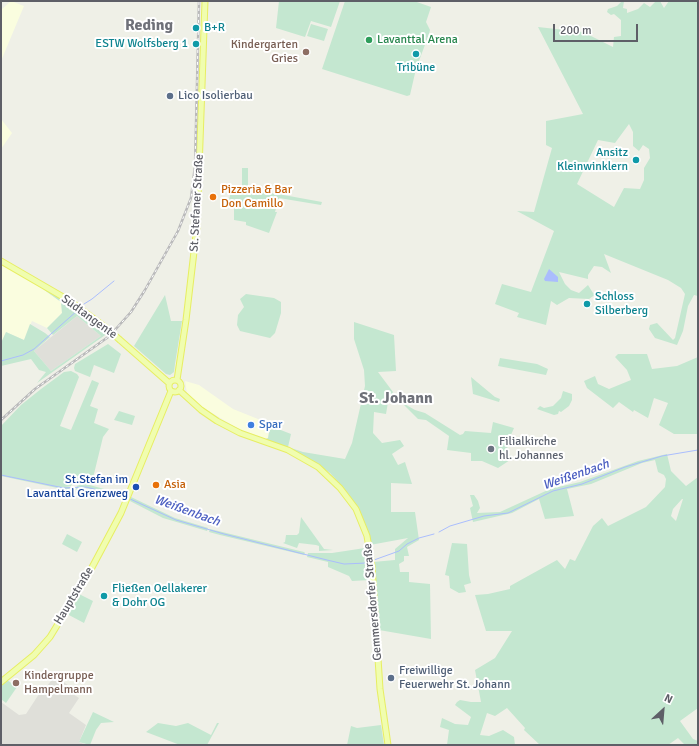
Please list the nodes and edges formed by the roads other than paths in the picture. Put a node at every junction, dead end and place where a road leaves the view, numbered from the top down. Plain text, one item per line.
1 (205, 1) edge
2 (1, 261) edge
3 (177, 380) junction
4 (169, 383) junction
5 (179, 390) junction
6 (171, 391) junction
7 (1, 682) edge
8 (388, 745) edge

1 - 3 main road, St. Stefaner Straße
2 - 4 main road, Südtangente, bridge
3 - 4 main road
3 - 5 main road
4 - 6 main road
5 - 6 main road
5 - 8 main road, Gemmersdorfer Straße
6 - 7 main road, Hauptstraße

